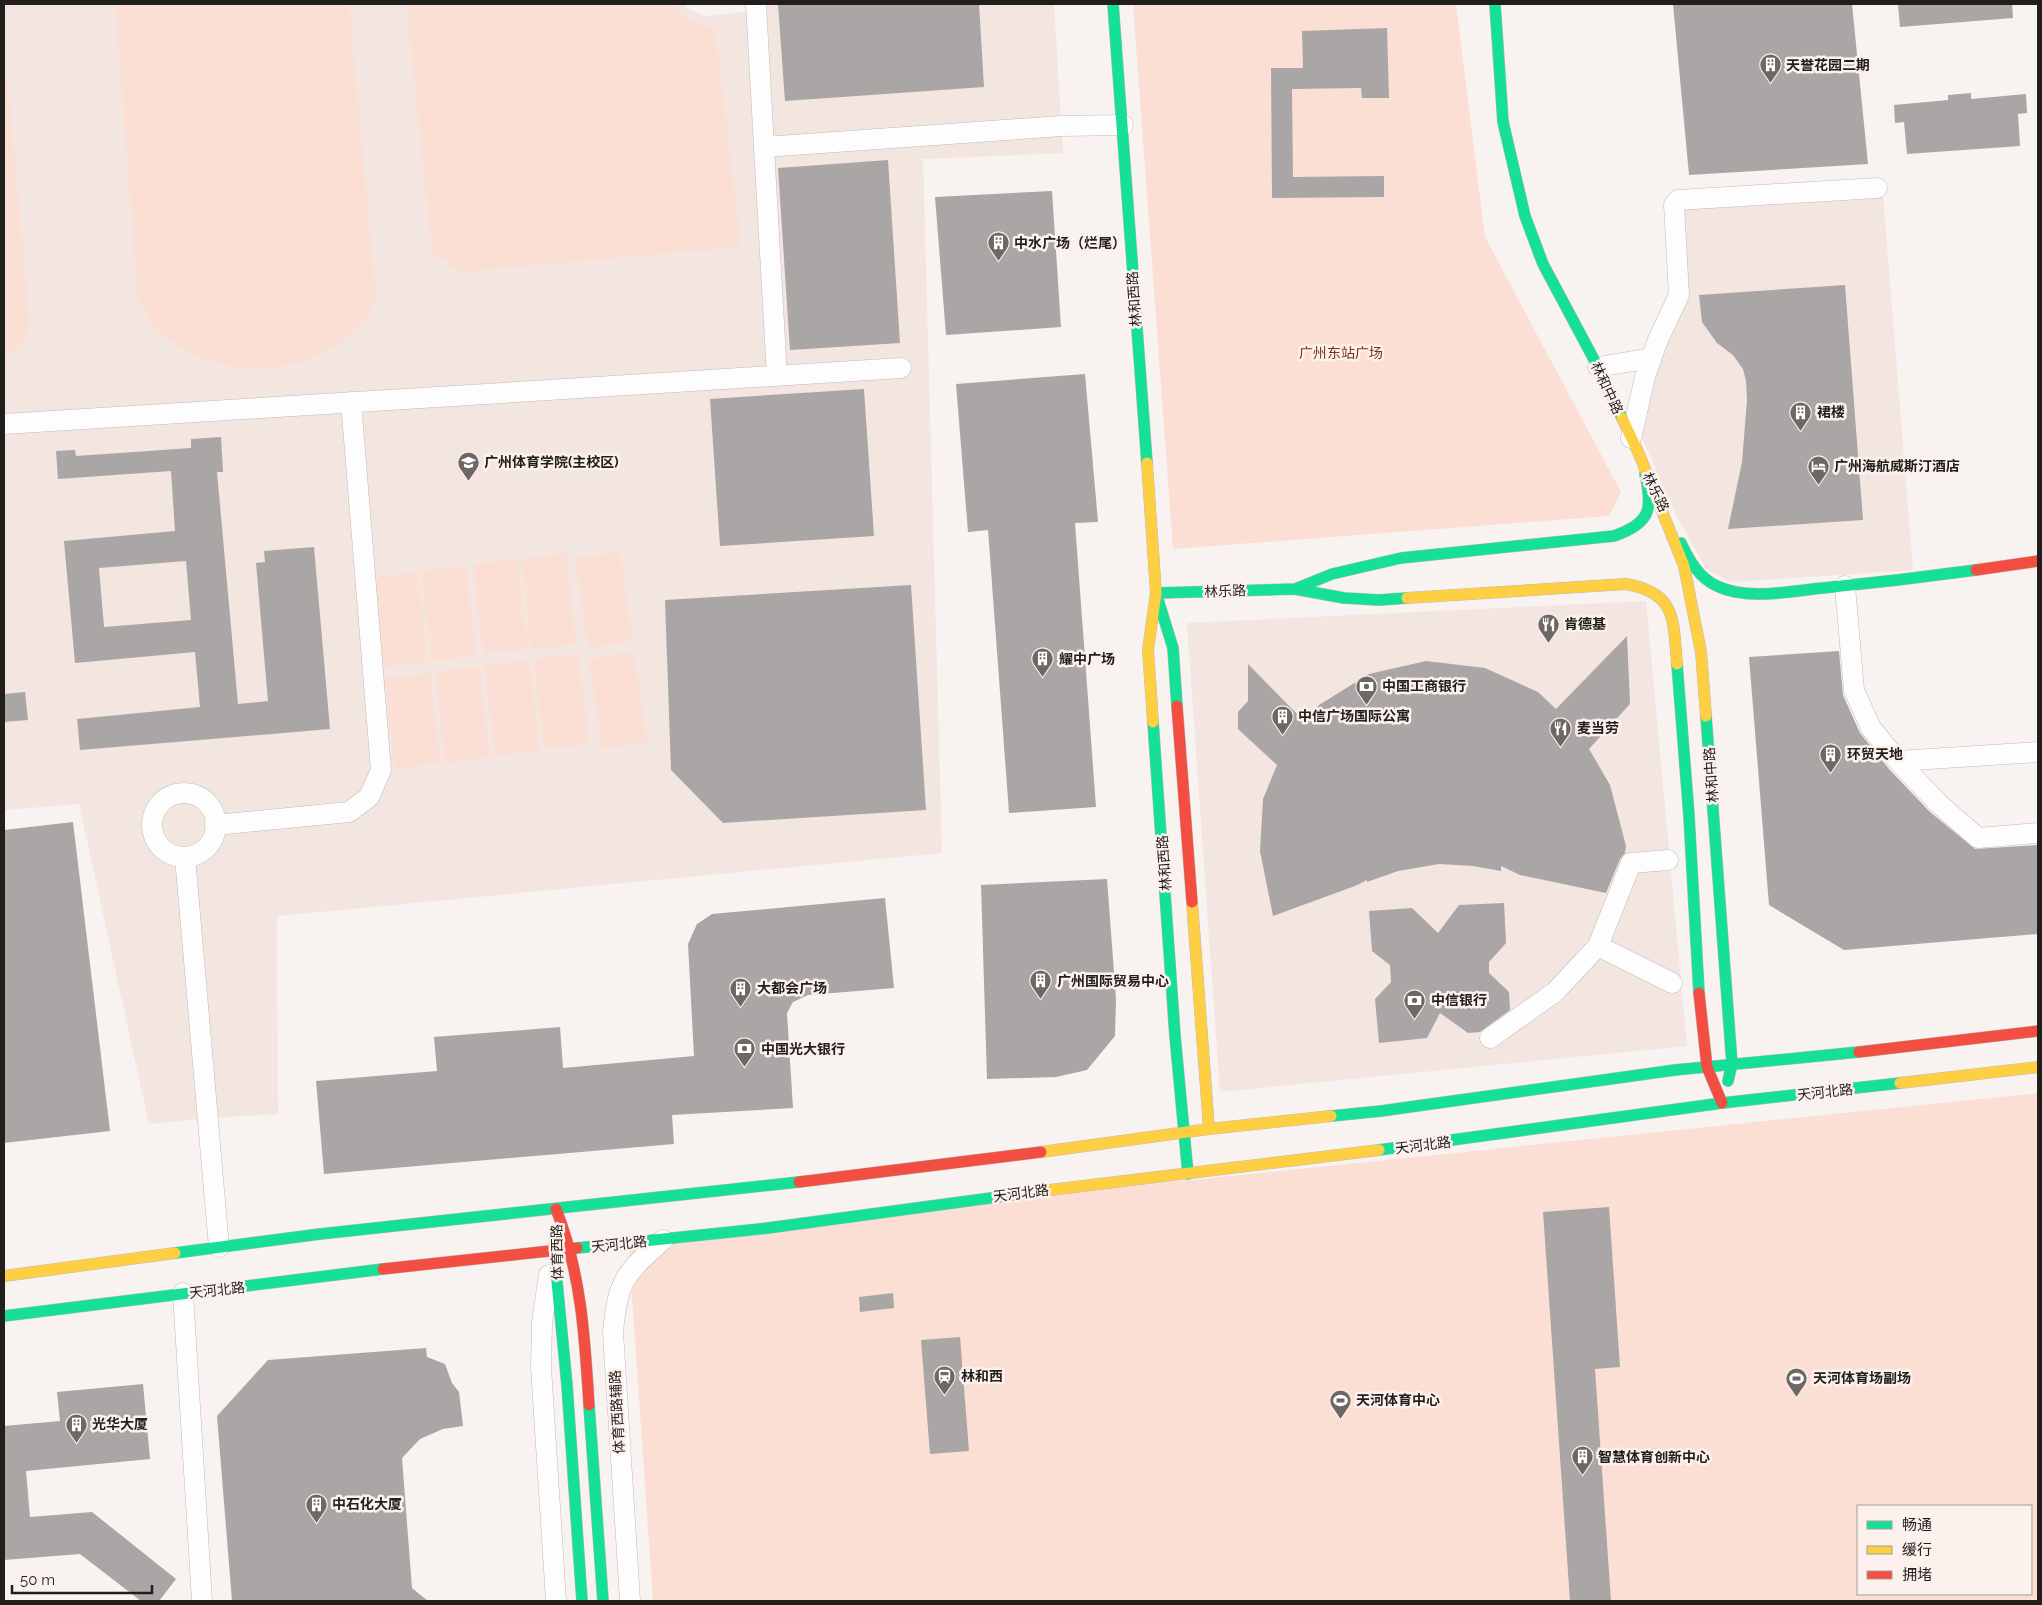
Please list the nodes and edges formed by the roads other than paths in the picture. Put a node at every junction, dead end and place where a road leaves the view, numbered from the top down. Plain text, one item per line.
1 (756, 4) edge
2 (1113, 4) edge
3 (1495, 4) edge
4 (1122, 125) junction
5 (764, 147) junction
6 (1877, 188) dead end
7 (1651, 358) junction
8 (1598, 367) junction
9 (901, 368) dead end
10 (777, 376) junction
11 (351, 402) junction
12 (4, 424) edge
13 (1630, 438) junction
14 (1644, 467) junction
15 (2038, 561) edge
16 (1845, 586) junction
17 (1295, 589) junction
18 (1156, 594) junction
19 (1674, 627) joint
20 (2038, 752) edge
21 (1898, 761) junction
22 (216, 824) junction
23 (2038, 832) edge
24 (185, 857) junction
25 (1668, 860) dead end
26 (1598, 946) junction
27 (1672, 983) dead end
28 (2038, 1031) edge
29 (1490, 1038) dead end
30 (1732, 1064) junction
31 (1707, 1067) junction
32 (2038, 1067) edge
33 (1722, 1104) junction
34 (1209, 1129) junction
35 (1184, 1133) junction
36 (1188, 1174) junction
37 (556, 1208) junction
38 (663, 1240) junction
39 (219, 1247) junction
40 (562, 1250) junction
41 (4, 1276) edge
42 (183, 1293) junction
43 (4, 1316) edge
44 (202, 1601) edge
45 (556, 1601) edge
46 (582, 1601) edge
47 (603, 1601) edge
48 (630, 1601) edge

1 - 5 street
2 - 4 main road, 林和西路
3 - 8 main road, 林和中路
4 - 5 street
4 - 18 main road, 林和西路
5 - 10 street
6 - 7 street
7 - 8 street
7 - 13 street
8 - 13 main road, 林和中路
9 - 10 street
10 - 11 street
11 - 12 street
11 - 22 street
13 - 14 main road, 林和中路
14 - 16 main road, 林乐路
14 - 17 main road, 林乐路
14 - 30 main road, 林和中路
15 - 16 main road, 林乐路
16 - 21 street
17 - 18 main road, 林乐路
17 - 19 main road, 林乐路
18 - 34 main road, 林和西路
18 - 35 main road, 林和西路
19 - 31 main road, 林和中路
20 - 21 street
21 - 23 street
22 - 24 street
22 - 24 street
24 - 39 street
25 - 26 street
26 - 27 street
26 - 29 street
28 - 30 main road
30 - 31 main road
30 - 33 main road, 林和中路
31 - 33 main road, 林和中路
31 - 34 main road
32 - 33 main road, 天河北路
33 - 36 main road, 天河北路
34 - 35 main road
35 - 36 main road, 林和西路
35 - 37 main road
36 - 38 main road, 天河北路
37 - 39 main road
37 - 40 main road, 体育西路
37 - 40 main road, 体育西路
38 - 40 main road, 天河北路
38 - 48 street, 体育西路辅路
39 - 41 main road
40 - 42 main road, 天河北路
40 - 45 street
40 - 46 main road, 体育西路
40 - 47 main road, 体育西路
42 - 43 main road, 天河北路
42 - 44 street

